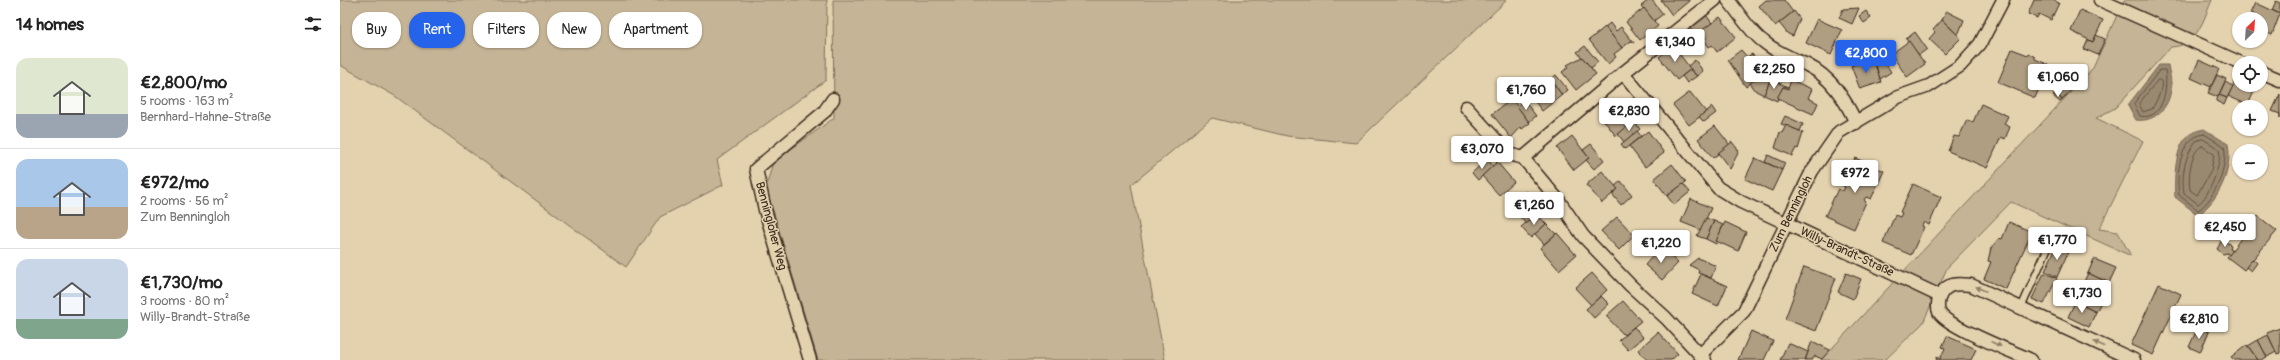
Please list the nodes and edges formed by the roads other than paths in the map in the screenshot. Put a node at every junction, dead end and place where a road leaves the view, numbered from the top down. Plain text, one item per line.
1 (1715, 0) edge
2 (1728, 0) edge
3 (2004, 0) edge
4 (2100, 0) edge
5 (2232, 59) edge
6 (1623, 73) junction
7 (2268, 75) edge
8 (2280, 80) edge
9 (832, 98) dead end
10 (1466, 107) dead end
11 (1856, 123) junction
12 (1523, 158) junction
13 (1787, 224) junction
14 (2050, 244) dead end
15 (1940, 296) junction
16 (2021, 308) junction
17 (1702, 357) edge
18 (810, 360) edge
19 (2031, 360) edge
20 (2134, 360) edge

1 - 6 street
2 - 11 street
3 - 11 street, Zum Benningloh
4 - 5 street
6 - 12 street
6 - 13 street, Willy-Brandt-Straße
7 - 8 street
9 - 18 street, Benningloher Weg
10 - 12 street
11 - 13 street, Zum Benningloh
12 - 17 street
13 - 15 street, Willy-Brandt-Straße
13 - 17 street, Zum Benningloh
14 - 16 lane
16 -> 15 street
15 -> 19 street
20 -> 16 street

